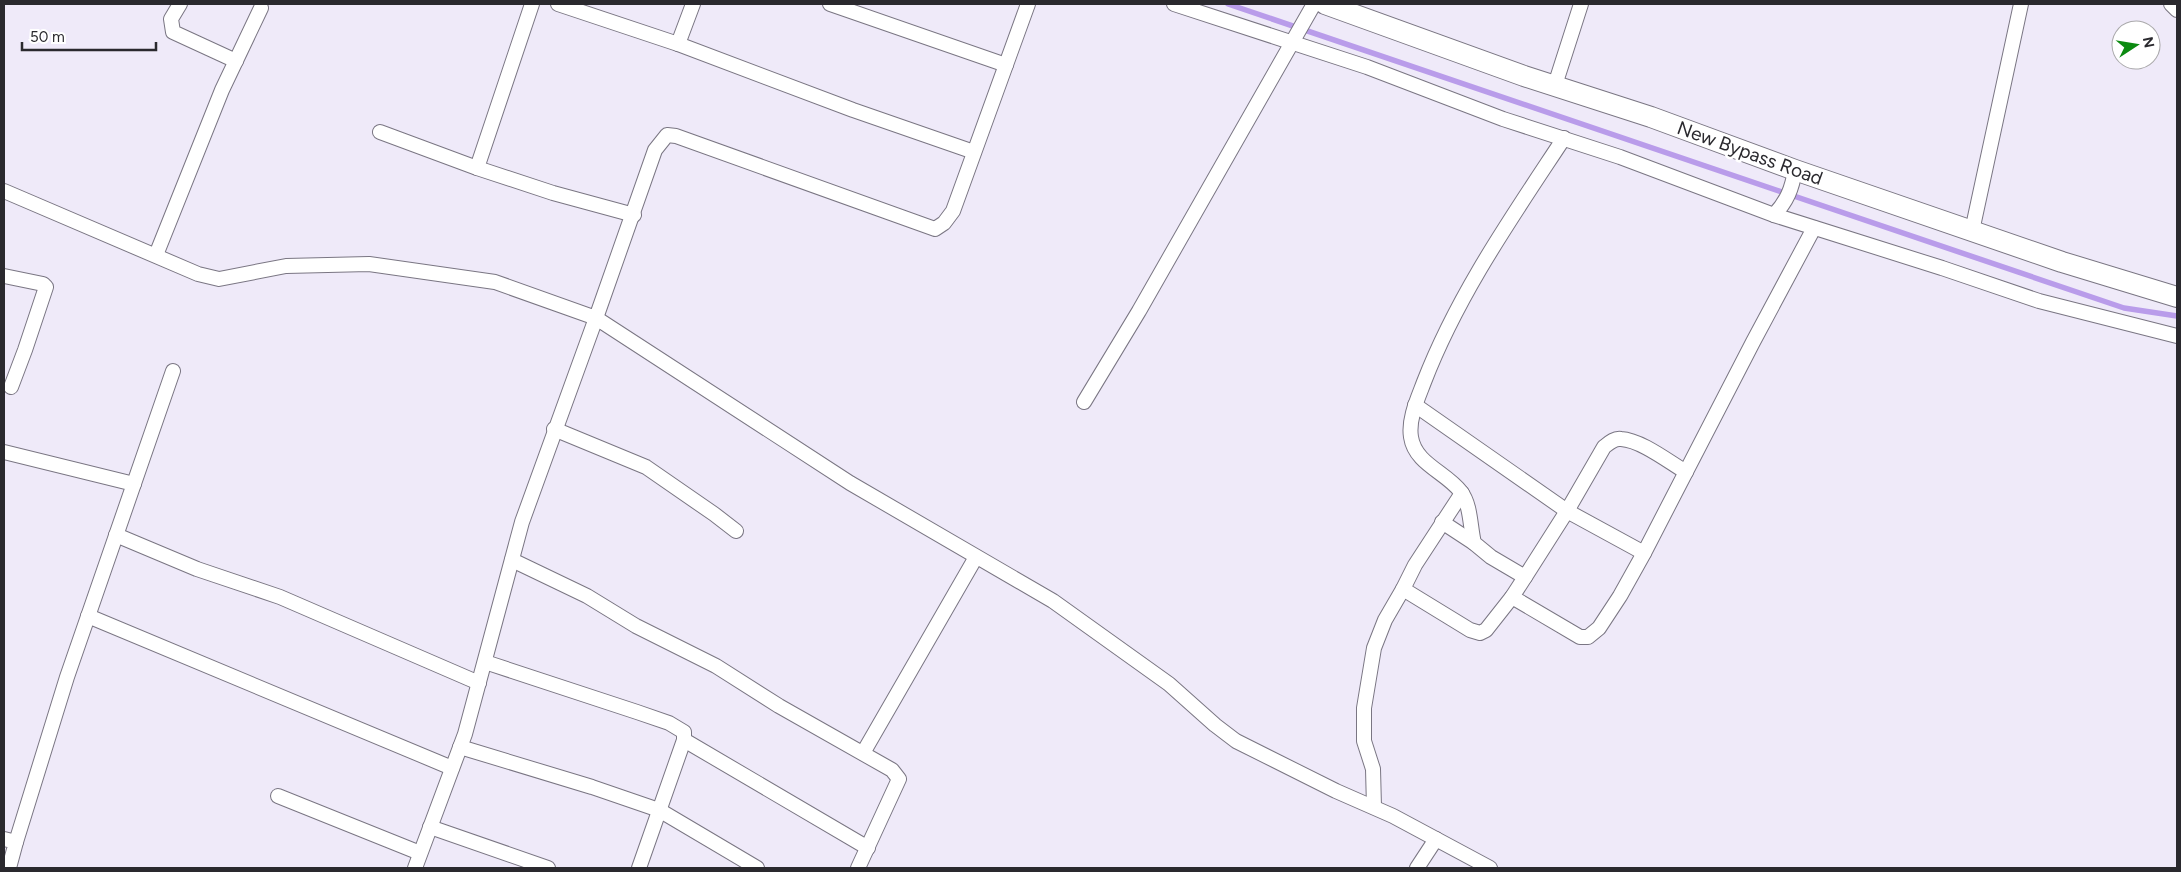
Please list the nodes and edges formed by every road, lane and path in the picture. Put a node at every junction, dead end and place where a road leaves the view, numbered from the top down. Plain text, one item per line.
1 (180, 4) edge
2 (532, 4) edge
3 (558, 4) edge
4 (693, 4) edge
5 (830, 4) edge
6 (1028, 4) edge
7 (1314, 4) edge
8 (1324, 4) edge
9 (1582, 4) edge
10 (2021, 4) edge
11 (2172, 4) edge
12 (1181, 5) edge
13 (261, 8) dead end
14 (2177, 10) edge
15 (1298, 32) junction
16 (678, 44) junction
17 (236, 61) junction
18 (1006, 65) junction
19 (1555, 85) junction
20 (380, 132) dead end
21 (1564, 138) junction
22 (974, 152) junction
23 (477, 168) junction
24 (1794, 178) junction
25 (4, 191) edge
26 (1774, 214) junction
27 (634, 215) junction
28 (1814, 228) junction
29 (1972, 231) junction
30 (156, 255) junction
31 (4, 276) edge
32 (2177, 297) edge
33 (596, 318) junction
34 (2177, 336) edge
35 (172, 370) dead end
36 (11, 387) dead end
37 (1084, 402) dead end
38 (1415, 405) junction
39 (554, 429) junction
40 (4, 452) edge
41 (1686, 472) junction
42 (134, 484) junction
43 (1462, 493) junction
44 (1567, 511) junction
45 (1442, 522) junction
46 (736, 531) dead end
47 (116, 535) junction
48 (1474, 543) junction
49 (1644, 553) junction
50 (976, 557) junction
51 (512, 560) junction
52 (1525, 577) junction
53 (1402, 589) junction
54 (1512, 597) junction
55 (88, 616) junction
56 (485, 662) junction
57 (479, 683) junction
58 (684, 740) junction
59 (460, 747) junction
60 (863, 753) junction
61 (452, 768) junction
62 (278, 796) dead end
63 (1374, 807) junction
64 (658, 810) junction
65 (430, 827) junction
66 (1436, 839) junction
67 (10, 840) edge
68 (868, 848) junction
69 (420, 853) junction
70 (9, 868) edge
71 (415, 868) edge
72 (548, 868) edge
73 (639, 868) edge
74 (757, 868) edge
75 (858, 868) edge
76 (1417, 868) edge
77 (1490, 868) edge

1 - 17 street
2 - 23 street
3 - 16 street
4 - 16 street
5 - 18 street
6 - 18 street
7 - 15 street
8 - 19 main road, New Bypass Road
9 - 19 street
10 - 29 street
11 - 14 street
12 - 15 street
13 - 17 street
15 - 21 street
15 - 37 street
16 - 22 street
17 - 30 street
18 - 22 street
19 - 24 main road, New Bypass Road
20 - 23 street
21 - 26 street
21 - 38 street
22 - 27 street
23 - 27 street
24 - 26 street
24 - 29 main road, New Bypass Road
25 - 30 street
26 - 28 street
27 - 33 street
28 - 34 street
28 - 41 street
29 - 32 main road, New Bypass Road
30 - 33 street
31 - 36 street
33 - 39 street
33 - 50 street
35 - 42 street
38 - 43 street
38 - 44 street
39 - 46 street
39 - 51 street
40 - 42 street
41 - 44 street
41 - 49 street
42 - 47 street
43 - 45 street
43 - 48 street
44 - 49 street
44 - 52 street
45 - 48 street
45 - 53 street
47 - 55 street
47 - 57 street
48 - 52 street
49 - 54 street
50 - 60 street
50 - 63 street
51 - 56 street
51 - 60 street
52 - 54 street
53 - 54 street
53 - 63 street
55 - 61 street
55 - 67 street
56 - 57 street
56 - 58 street
57 - 59 street
58 - 64 street
58 - 68 street
59 - 61 street
59 - 64 street
60 - 68 street
61 - 65 street
62 - 69 street
63 - 66 street
64 - 73 street
64 - 74 street
65 - 69 street
65 - 72 street
66 - 76 street
66 - 77 street
67 - 70 street
68 - 75 street
69 - 71 street

